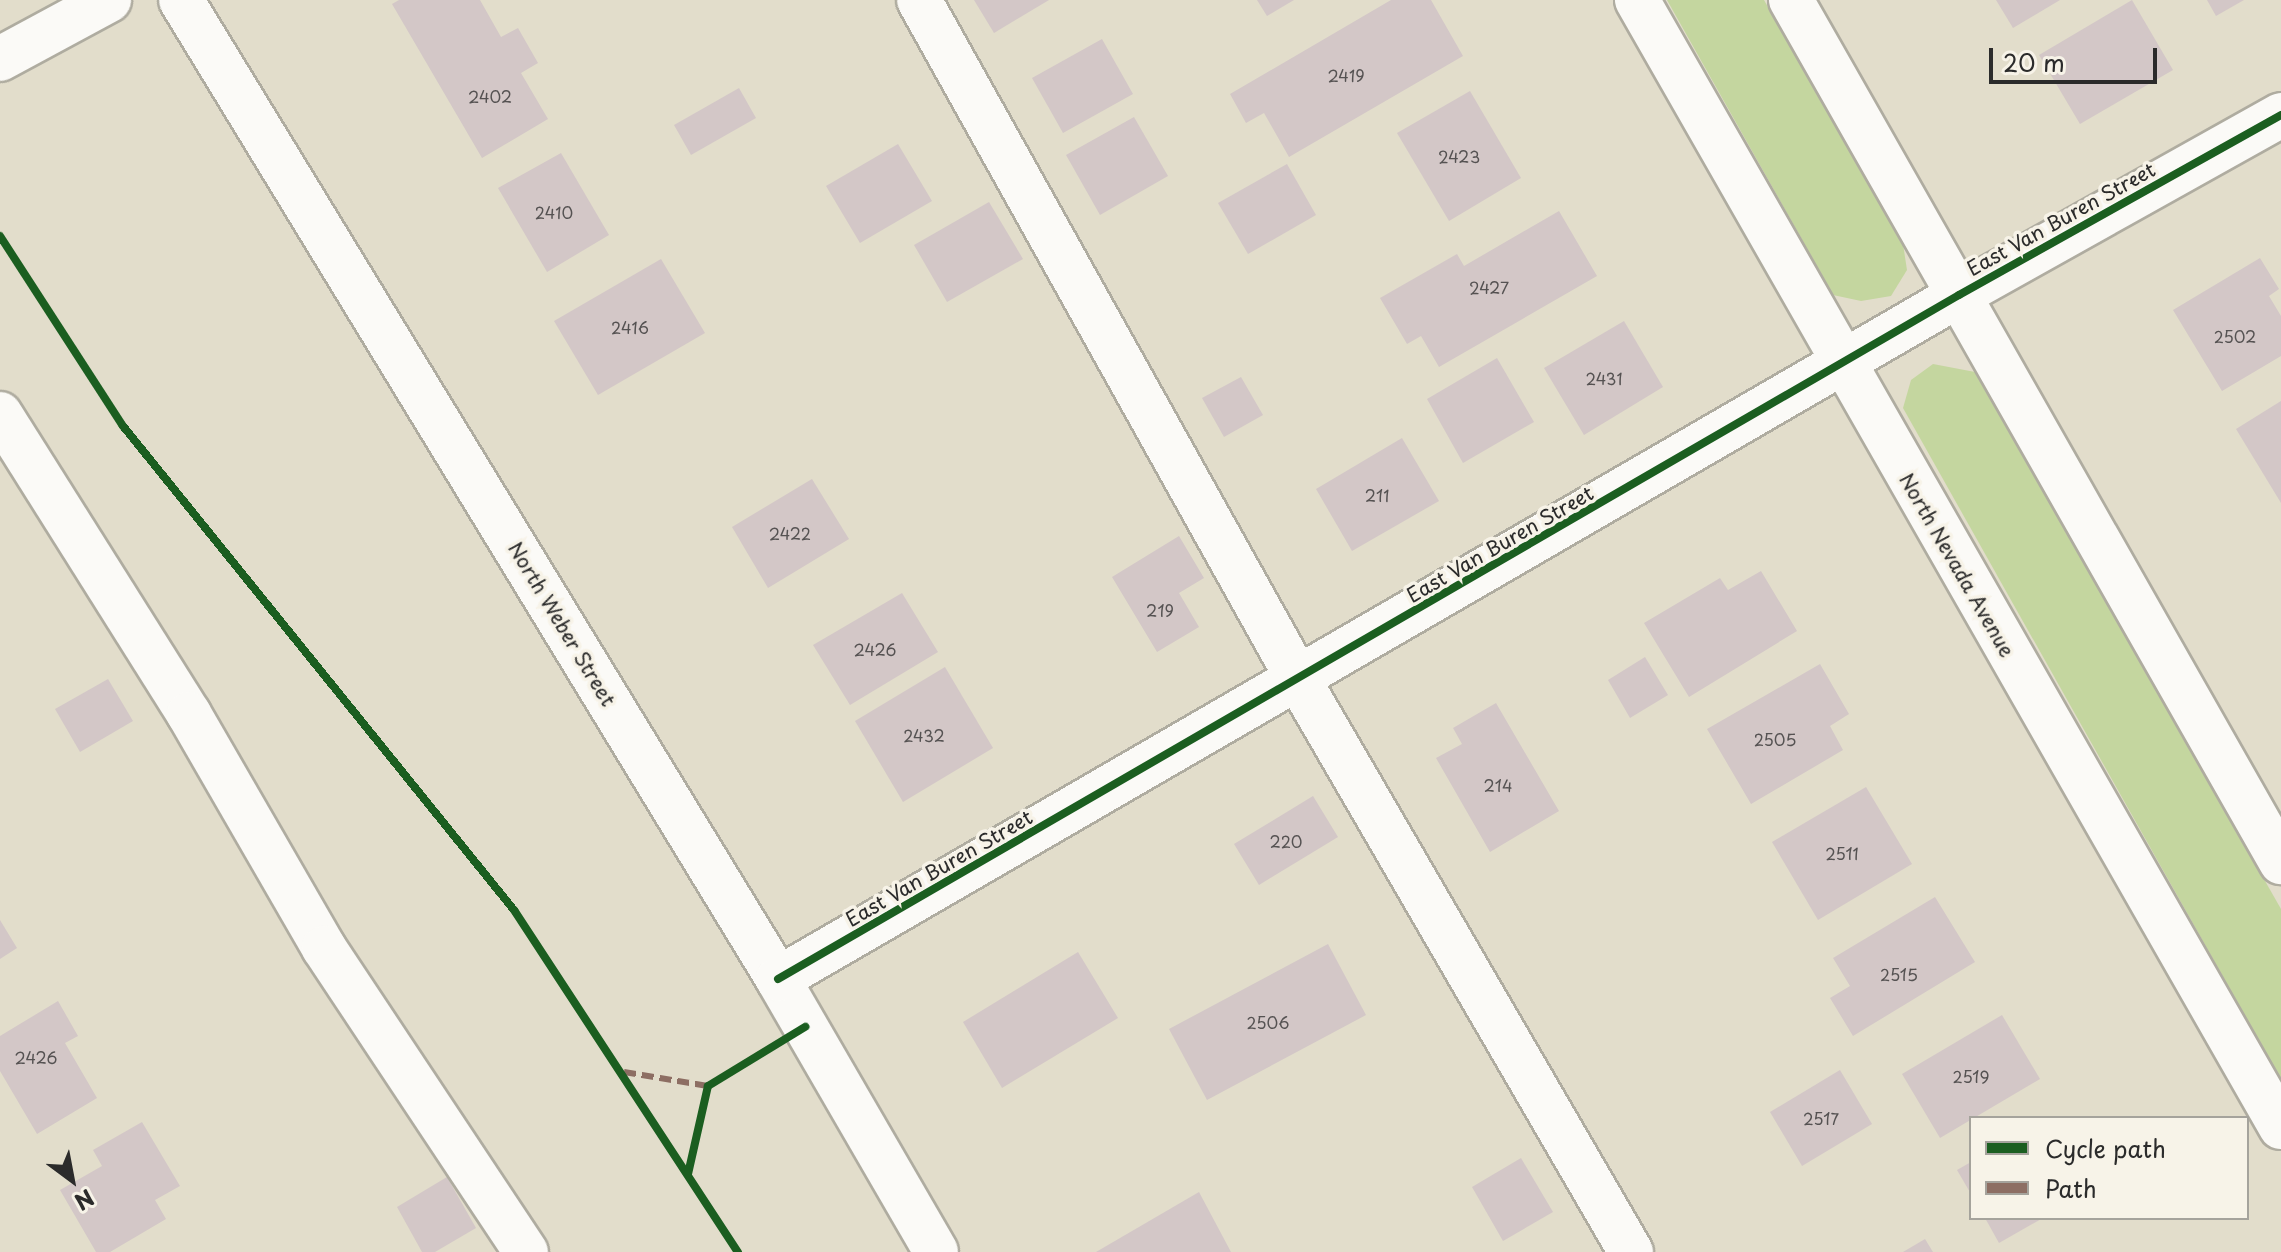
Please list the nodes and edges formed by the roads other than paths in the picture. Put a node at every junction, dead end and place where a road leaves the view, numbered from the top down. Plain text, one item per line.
1 (109, 0) edge
2 (181, 0) edge
3 (919, 0) edge
4 (1637, 0) edge
5 (1791, 0) edge
6 (0, 59) edge
7 (2281, 115) edge
8 (1959, 295) junction
9 (1843, 365) junction
10 (0, 414) edge
11 (1298, 679) junction
12 (2281, 862) edge
13 (778, 979) junction
14 (2281, 1127) edge
15 (526, 1252) edge
16 (936, 1252) edge
17 (1631, 1252) edge

1 - 6 street
2 - 13 street, North Weber Street
3 - 11 street
4 - 9 street, North Nevada Avenue
5 - 8 street
7 - 8 street, East Van Buren Street
8 - 9 street, East Van Buren Street
8 - 12 street
9 - 11 street, East Van Buren Street
9 - 14 street, North Nevada Avenue
10 - 15 street
11 - 13 street, East Van Buren Street
11 - 17 street
13 - 16 street, North Weber Street

